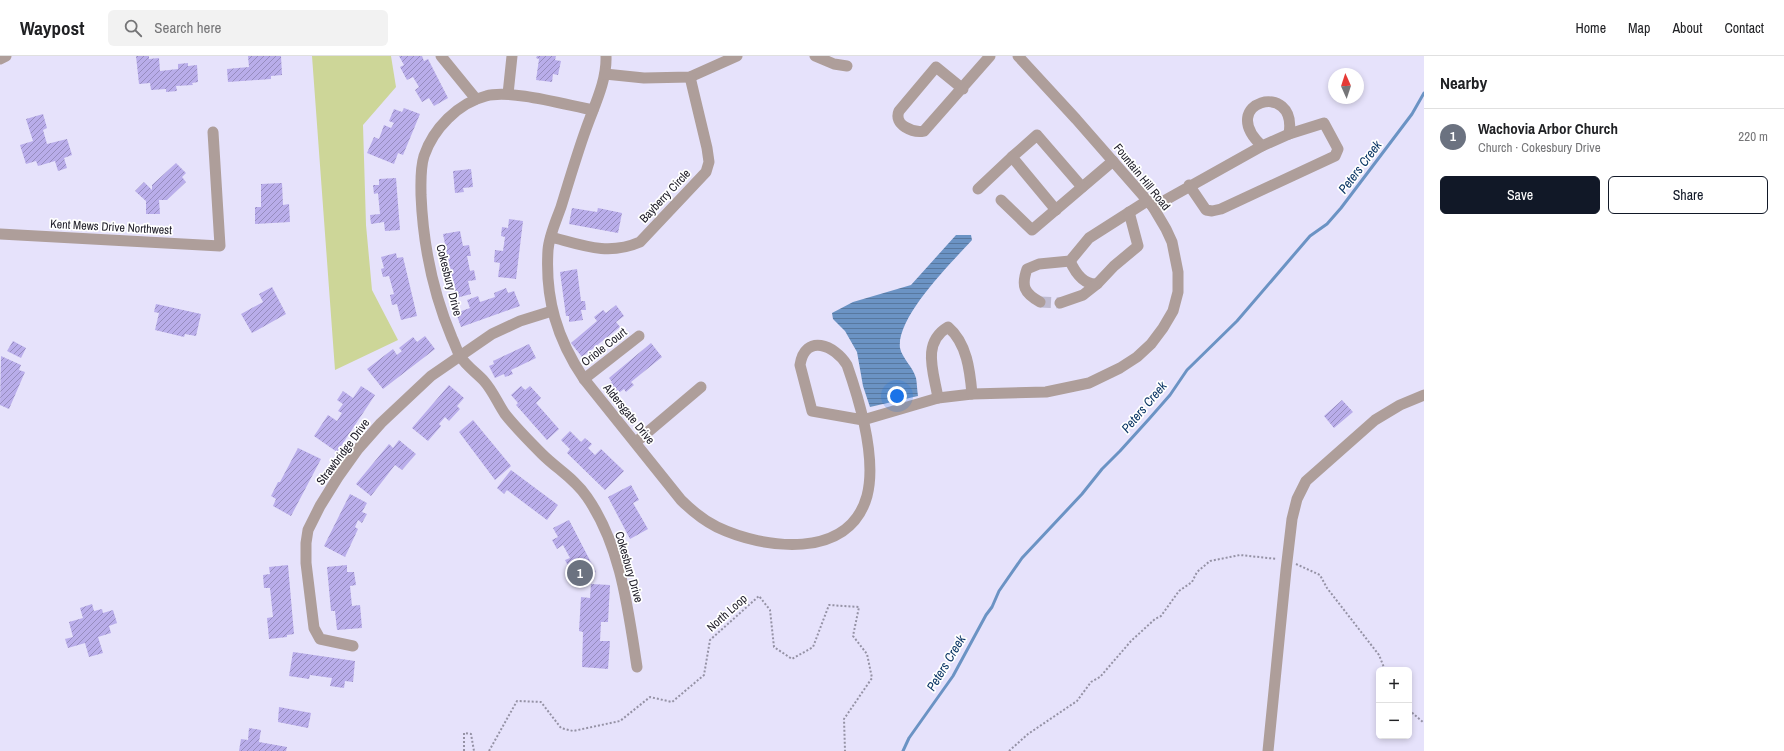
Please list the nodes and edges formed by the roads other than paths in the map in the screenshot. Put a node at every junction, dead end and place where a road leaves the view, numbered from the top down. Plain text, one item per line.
1 (6, 56) edge
2 (441, 56) edge
3 (512, 56) edge
4 (606, 56) edge
5 (737, 56) edge
6 (815, 56) edge
7 (990, 56) edge
8 (1018, 56) edge
9 (1026, 56) edge
10 (0, 59) edge
11 (847, 66) dead end
12 (605, 74) junction
13 (1036, 76) junction
14 (690, 77) junction
15 (963, 89) junction
16 (508, 94) junction
17 (476, 99) junction
18 (593, 110) junction
19 (213, 132) dead end
20 (1289, 134) junction
21 (1262, 146) junction
22 (1012, 157) junction
23 (1113, 161) junction
24 (1189, 185) junction
25 (1082, 187) junction
26 (978, 189) dead end
27 (1001, 200) dead end
28 (1150, 204) junction
29 (1056, 210) junction
30 (1129, 212) junction
31 (0, 234) edge
32 (551, 237) junction
33 (1070, 261) junction
34 (1097, 284) junction
35 (1040, 302) tunnel mouth
36 (1060, 303) tunnel mouth
37 (552, 310) junction
38 (639, 336) dead end
39 (460, 357) junction
40 (584, 379) junction
41 (701, 387) dead end
42 (972, 394) junction
43 (1424, 395) edge
44 (938, 398) junction
45 (863, 420) junction
46 (636, 442) junction
47 (353, 646) dead end
48 (637, 667) dead end
49 (1268, 751) edge

1 - 10 street
2 - 17 street
3 - 16 street
4 - 12 street, Aldersgate Drive
5 - 14 street
6 - 11 street
7 - 15 street
8 - 13 street, Fountain Hill Road
9 - 13 street
12 - 14 street
12 - 18 street, Aldersgate Drive
13 - 23 street, Fountain Hill Road
14 - 32 street, Bayberry Circle
15 - 15 street
16 - 17 street, Cokesbury Drive
16 - 18 street, Cokesbury Drive
17 - 39 street, Cokesbury Drive
18 - 32 street, Aldersgate Drive
19 - 31 street, Kent Mews Drive Northwest
20 - 21 street
20 - 21 street
20 - 24 street
21 - 24 street
22 - 25 street
22 - 26 street
22 - 29 street
23 - 25 street
23 - 28 street, Fountain Hill Road
24 - 28 street
25 - 29 street
27 - 29 street
28 - 30 street
28 - 42 street, Fountain Hill Road
30 - 33 street
30 - 34 street
32 - 37 street, Aldersgate Drive
33 - 34 street
33 - 35 street
34 - 36 street
37 - 39 street, Strawbridge Drive
37 - 40 street, Aldersgate Drive
38 - 40 street, Oriole Court
39 - 47 street, Strawbridge Drive
39 - 48 street, Cokesbury Drive
40 - 46 street, Aldersgate Drive
41 - 46 street
42 - 44 street, Fountain Hill Road
42 - 44 street
43 - 49 street
44 - 45 street, Fountain Hill Road
45 - 45 street, Aldersgate Drive
45 - 46 street, Aldersgate Drive

